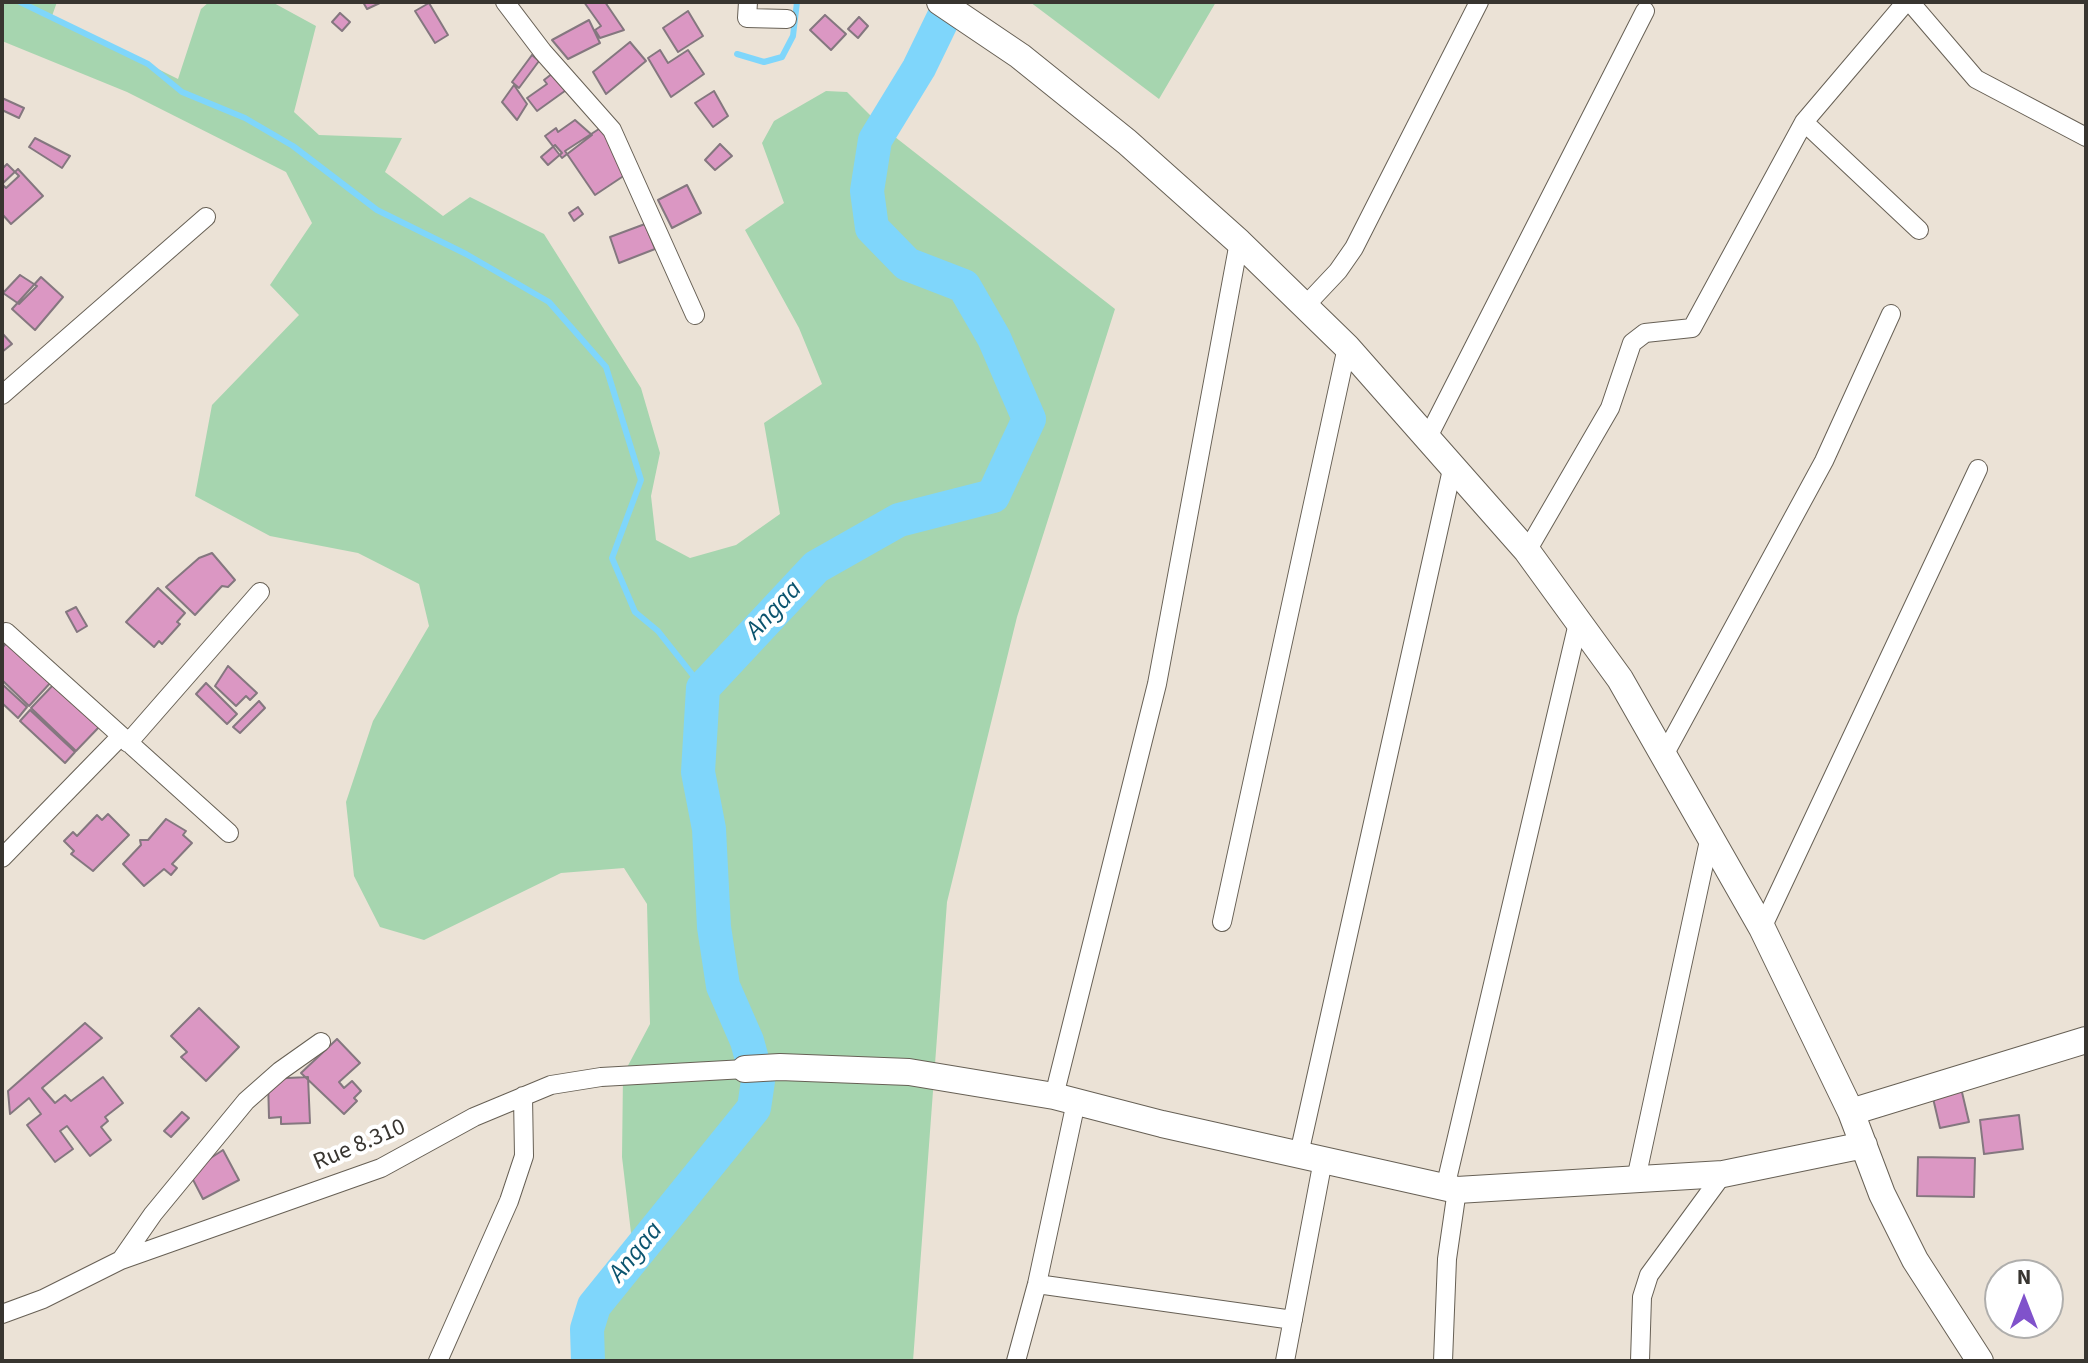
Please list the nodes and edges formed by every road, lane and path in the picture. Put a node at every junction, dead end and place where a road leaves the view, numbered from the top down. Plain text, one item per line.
1 (505, 2) edge
2 (748, 2) edge
3 (1479, 2) edge
4 (1908, 2) edge
5 (941, 3) edge
6 (1645, 11) dead end
7 (787, 19) dead end
8 (1804, 122) junction
9 (2086, 137) edge
10 (206, 217) dead end
11 (1919, 230) dead end
12 (1239, 242) junction
13 (1305, 306) junction
14 (1891, 314) dead end
15 (695, 315) dead end
16 (1347, 347) junction
17 (2, 395) edge
18 (1428, 437) junction
19 (1453, 465) junction
20 (1978, 469) dead end
21 (1527, 551) junction
22 (260, 592) dead end
23 (1578, 623) junction
24 (3, 628) edge
25 (124, 739) junction
26 (1663, 757) junction
27 (229, 833) dead end
28 (1710, 836) junction
29 (2, 858) edge
30 (1222, 922) dead end
31 (1762, 928) junction
32 (2086, 1040) edge
33 (321, 1042) dead end
34 (745, 1069) joint
35 (523, 1096) junction
36 (1065, 1099) junction
37 (1851, 1112) junction
38 (1864, 1145) junction
39 (1311, 1157) junction
40 (1723, 1174) junction
41 (1636, 1179) junction
42 (1451, 1189) junction
43 (121, 1260) junction
44 (1037, 1284) junction
45 (2, 1314) edge
46 (1293, 1320) junction
47 (438, 1361) edge
48 (1016, 1361) edge
49 (1285, 1361) edge
50 (1443, 1361) edge
51 (1640, 1361) edge
52 (1980, 1361) edge

1 - 15 street
2 - 7 street
3 - 13 street
4 - 8 street
4 - 9 street
5 - 12 street
6 - 18 street
8 - 11 street
8 - 21 street
10 - 17 street
12 - 13 street
12 - 36 street
13 - 16 street
14 - 26 street
16 - 18 street
16 - 30 street
18 - 19 street
19 - 21 street
19 - 39 street
20 - 31 street
21 - 23 street
22 - 25 street
23 - 26 street
23 - 42 street
24 - 25 street
25 - 27 street
25 - 29 street
26 - 28 street
28 - 31 street
28 - 41 street
31 - 37 street
32 - 37 street
33 - 43 street
34 - 35 street, Rue 8.310
34 - 36 street
35 - 43 street, Rue 8.310
35 - 47 street
36 - 39 street
36 - 44 street
37 - 38 street
38 - 40 street
38 - 52 street
39 - 42 street
39 - 46 street
40 - 41 street
40 - 51 street
41 - 42 street
42 - 50 street
43 - 45 street, Rue 8.310
44 - 46 street
44 - 48 street
46 - 49 street

